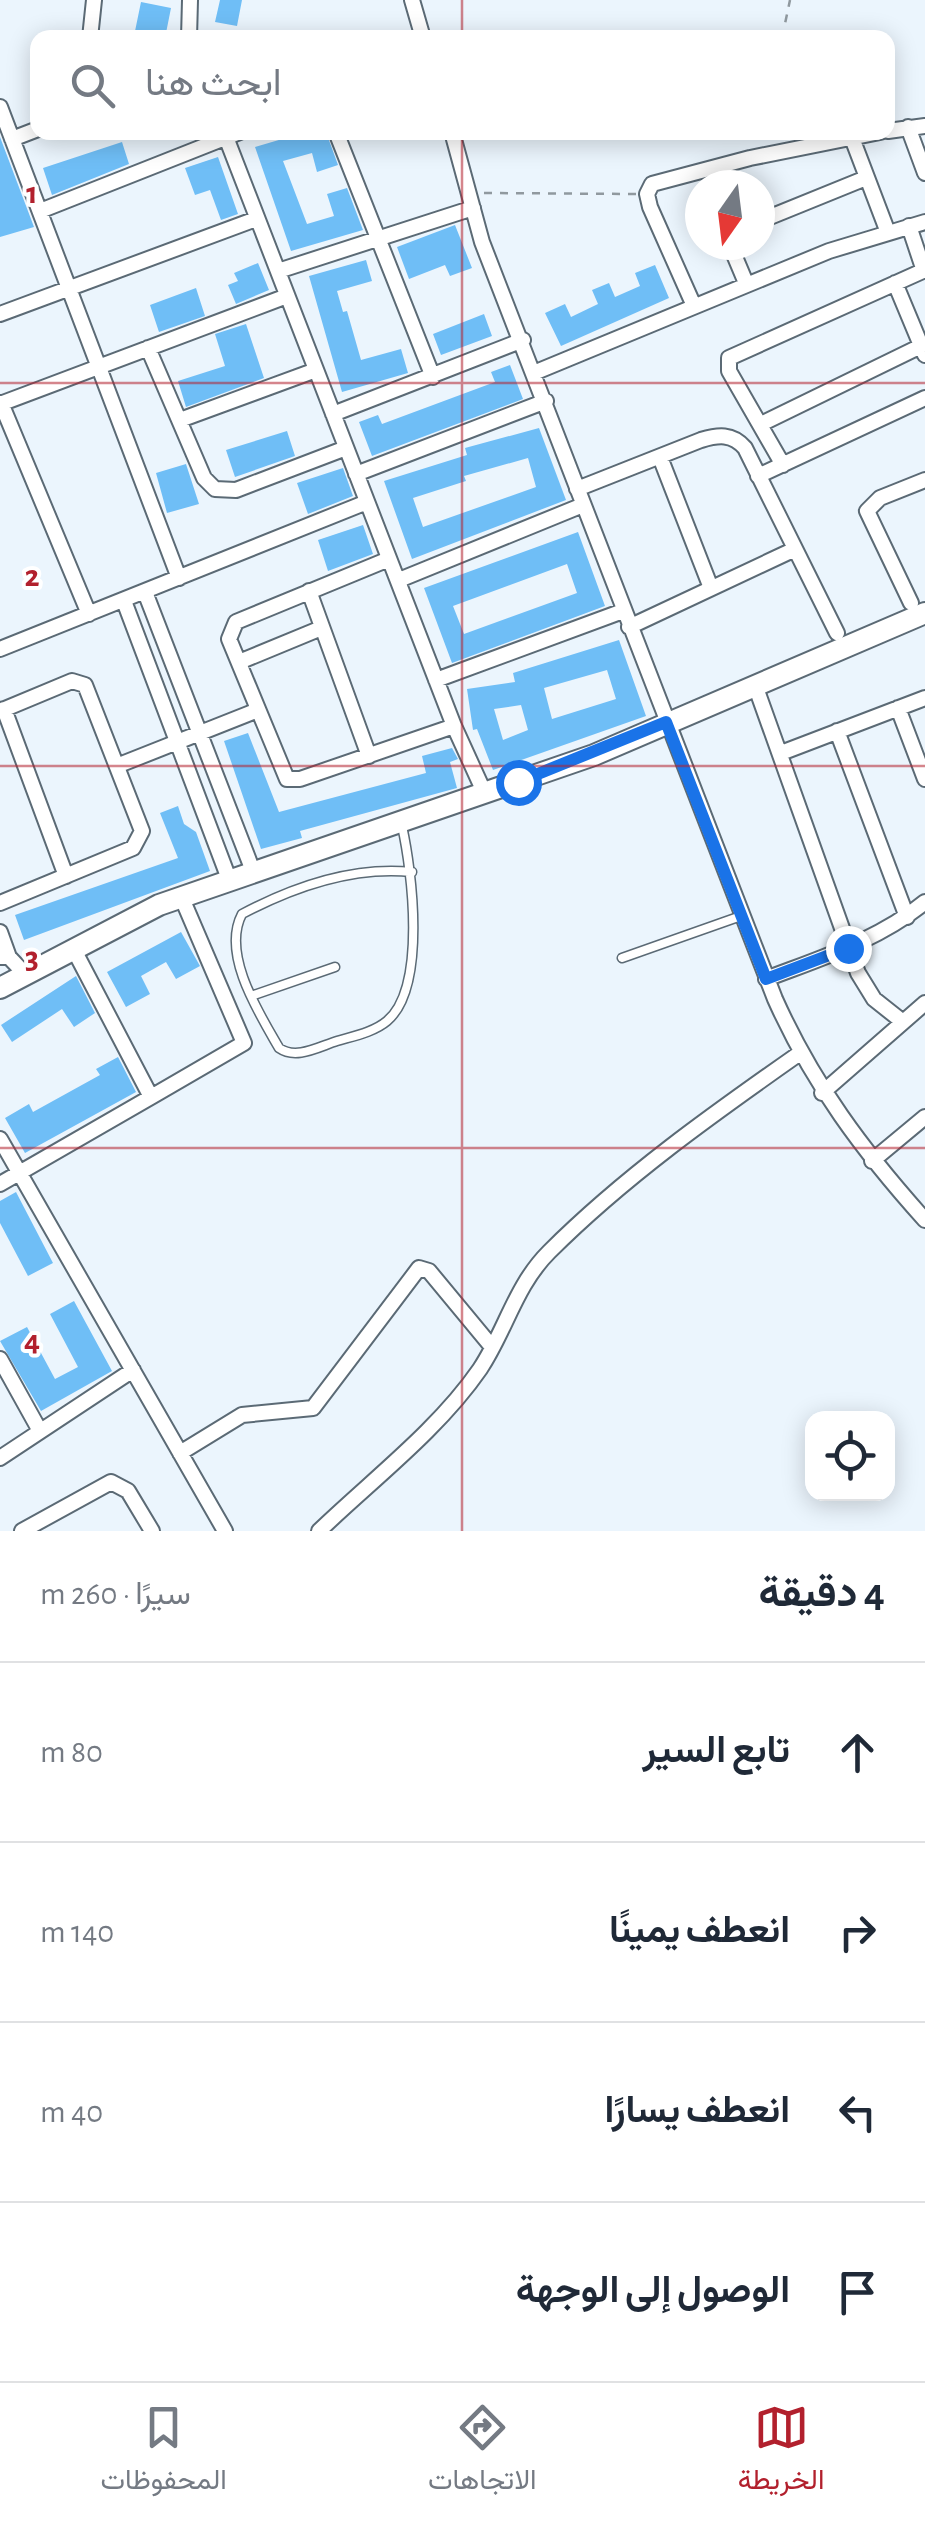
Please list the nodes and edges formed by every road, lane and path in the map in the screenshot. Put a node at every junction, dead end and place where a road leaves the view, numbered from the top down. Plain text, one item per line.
1 (94, 0) edge
2 (190, 0) edge
3 (416, 0) edge
4 (790, 0) edge
5 (91, 30) edge
6 (189, 30) edge
7 (421, 30) edge
8 (784, 30) edge
9 (0, 106) edge
10 (925, 126) edge
11 (908, 127) junction
12 (895, 130) edge
13 (30, 132) edge
14 (12, 139) junction
15 (215, 140) edge
16 (232, 140) edge
17 (339, 140) edge
18 (454, 140) edge
19 (845, 140) edge
20 (853, 140) edge
21 (734, 170) edge
22 (925, 172) edge
23 (866, 178) junction
24 (685, 179) edge
25 (468, 192) junction
26 (648, 194) junction
27 (473, 208) junction
28 (40, 212) junction
29 (775, 215) edge
30 (256, 219) junction
31 (925, 222) edge
32 (909, 226) junction
33 (888, 230) junction
34 (379, 238) junction
35 (736, 260) edge
36 (924, 270) edge
37 (278, 271) junction
38 (746, 283) junction
39 (895, 283) junction
40 (70, 290) junction
41 (287, 296) junction
42 (694, 306) junction
43 (0, 314) edge
44 (523, 340) junction
45 (148, 348) junction
46 (924, 348) edge
47 (98, 367) junction
48 (316, 370) junction
49 (536, 372) junction
50 (432, 378) junction
51 (925, 398) edge
52 (546, 401) junction
53 (0, 404) edge
54 (333, 414) junction
55 (180, 420) junction
56 (761, 424) junction
57 (346, 448) junction
58 (660, 457) junction
59 (784, 465) junction
60 (356, 474) junction
61 (758, 476) junction
62 (925, 480) edge
63 (577, 489) junction
64 (367, 502) junction
65 (583, 505) junction
66 (793, 550) junction
67 (389, 559) junction
68 (179, 578) junction
69 (399, 580) junction
70 (711, 588) junction
71 (309, 591) junction
72 (146, 592) junction
73 (124, 601) junction
74 (920, 604) edge
75 (623, 610) junction
76 (89, 614) junction
77 (629, 627) junction
78 (319, 629) junction
79 (838, 633) junction
80 (0, 649) edge
81 (239, 662) junction
82 (436, 680) junction
83 (755, 685) junction
84 (925, 698) edge
85 (898, 708) junction
86 (2, 710) edge
87 (258, 710) junction
88 (666, 722) junction
89 (454, 726) junction
90 (837, 731) junction
91 (200, 734) junction
92 (180, 743) junction
93 (781, 753) junction
94 (369, 756) junction
95 (119, 765) junction
96 (925, 779) edge
97 (484, 794) junction
98 (401, 822) junction
99 (253, 871) junction
100 (412, 872) junction
101 (66, 876) junction
102 (228, 879) junction
103 (180, 896) junction
104 (925, 902) edge
105 (0, 903) edge
106 (742, 916) junction
107 (907, 917) junction
108 (0, 932) edge
109 (73, 948) junction
110 (848, 948) junction
111 (5, 957) edge
112 (622, 958) dead end
113 (336, 967) dead end
114 (25, 974) junction
115 (766, 979) junction
116 (0, 988) edge
117 (252, 996) junction
118 (925, 1003) edge
119 (903, 1022) junction
120 (800, 1053) junction
121 (822, 1093) junction
122 (151, 1097) junction
123 (925, 1117) edge
124 (0, 1139) edge
125 (872, 1161) junction
126 (20, 1174) junction
127 (0, 1184) edge
128 (925, 1220) edge
129 (492, 1347) junction
130 (0, 1359) edge
131 (133, 1370) junction
132 (40, 1431) junction
133 (180, 1453) junction
134 (0, 1458) edge
135 (22, 1531) edge
136 (152, 1531) edge
137 (225, 1531) edge
138 (318, 1531) edge

1 - 5 street
2 - 6 street
3 - 7 street
4 - 8 path
9 - 14 street
10 - 11 street
11 - 12 street
11 - 22 street
13 - 14 street
14 - 28 street
15 - 28 street
16 - 30 street
17 - 34 street
18 - 25 street
19 - 21 street
20 - 23 street
23 - 29 street
23 - 33 street
24 - 26 street
25 - 26 path
25 - 27 street
26 - 42 street
27 - 34 street
27 - 44 street
28 - 40 street
30 - 37 street
30 - 40 street
31 - 32 street
32 - 33 street
32 - 36 street
33 - 38 street
34 - 37 street
34 - 50 street
35 - 38 street
36 - 39 street
37 - 41 street
38 - 42 street
39 - 46 street
39 - 56 street
40 - 43 street
40 - 47 street
41 - 45 street
41 - 48 street
42 - 49 street
44 - 49 street
44 - 50 street
45 - 47 street
45 - 55 street
46 - 56 street
47 - 53 street
47 - 68 street
48 - 54 street
48 - 55 street
49 - 52 street
50 - 54 street
51 - 59 street
52 - 60 street
52 - 63 street
53 - 76 street
54 - 57 street
55 - 57 street
56 - 59 street
57 - 60 street
58 - 61 street
58 - 63 street
58 - 70 street
59 - 61 street
60 - 64 street
61 - 66 street
62 - 74 street
63 - 65 street
64 - 67 street
64 - 68 street
65 - 69 street
65 - 75 street
66 - 70 street
66 - 79 street
67 - 69 street
67 - 71 street
68 - 72 street
69 - 82 street
70 - 77 street
71 - 78 street
71 - 81 street
72 - 73 street
72 - 91 street
73 - 76 street
73 - 92 street
74 - 79 main road
74 - 83 main road
75 - 77 street
75 - 82 street
76 - 80 street
77 - 88 street
78 - 81 street
78 - 94 street
79 - 88 main road
81 - 87 street
82 - 89 street
83 - 88 main road
83 - 93 street
84 - 85 street
85 - 90 street
85 - 96 street
86 - 95 street
86 - 101 street
87 - 91 street
87 - 94 street
88 - 97 main road
88 - 106 street
89 - 94 street
89 - 97 street
90 - 93 street
90 - 107 street
91 - 92 street
91 - 99 street
92 - 95 street
92 - 102 street
93 - 110 street
95 - 101 street
97 - 98 main road
98 - 99 main road
98 - 100 lane
99 - 102 main road
100 - 117 lane
100 - 117 lane
101 - 105 street
102 - 103 main road
103 - 109 main road
103 - 122 street
104 - 107 street
106 - 112 lane
106 - 115 street
107 - 110 street
108 - 111 street
109 - 114 main road
109 - 122 street
110 - 115 street
110 - 119 street
111 - 114 street
113 - 117 lane
114 - 116 main road
115 - 120 street
118 - 119 street
119 - 121 street
120 - 121 street
120 - 129 street
121 - 125 street
122 - 126 street
123 - 125 street
124 - 126 street
125 - 128 street
126 - 127 street
126 - 131 street
129 - 133 street
129 - 138 street
130 - 132 street
131 - 132 street
131 - 133 street
132 - 134 street
133 - 137 street
135 - 136 street

